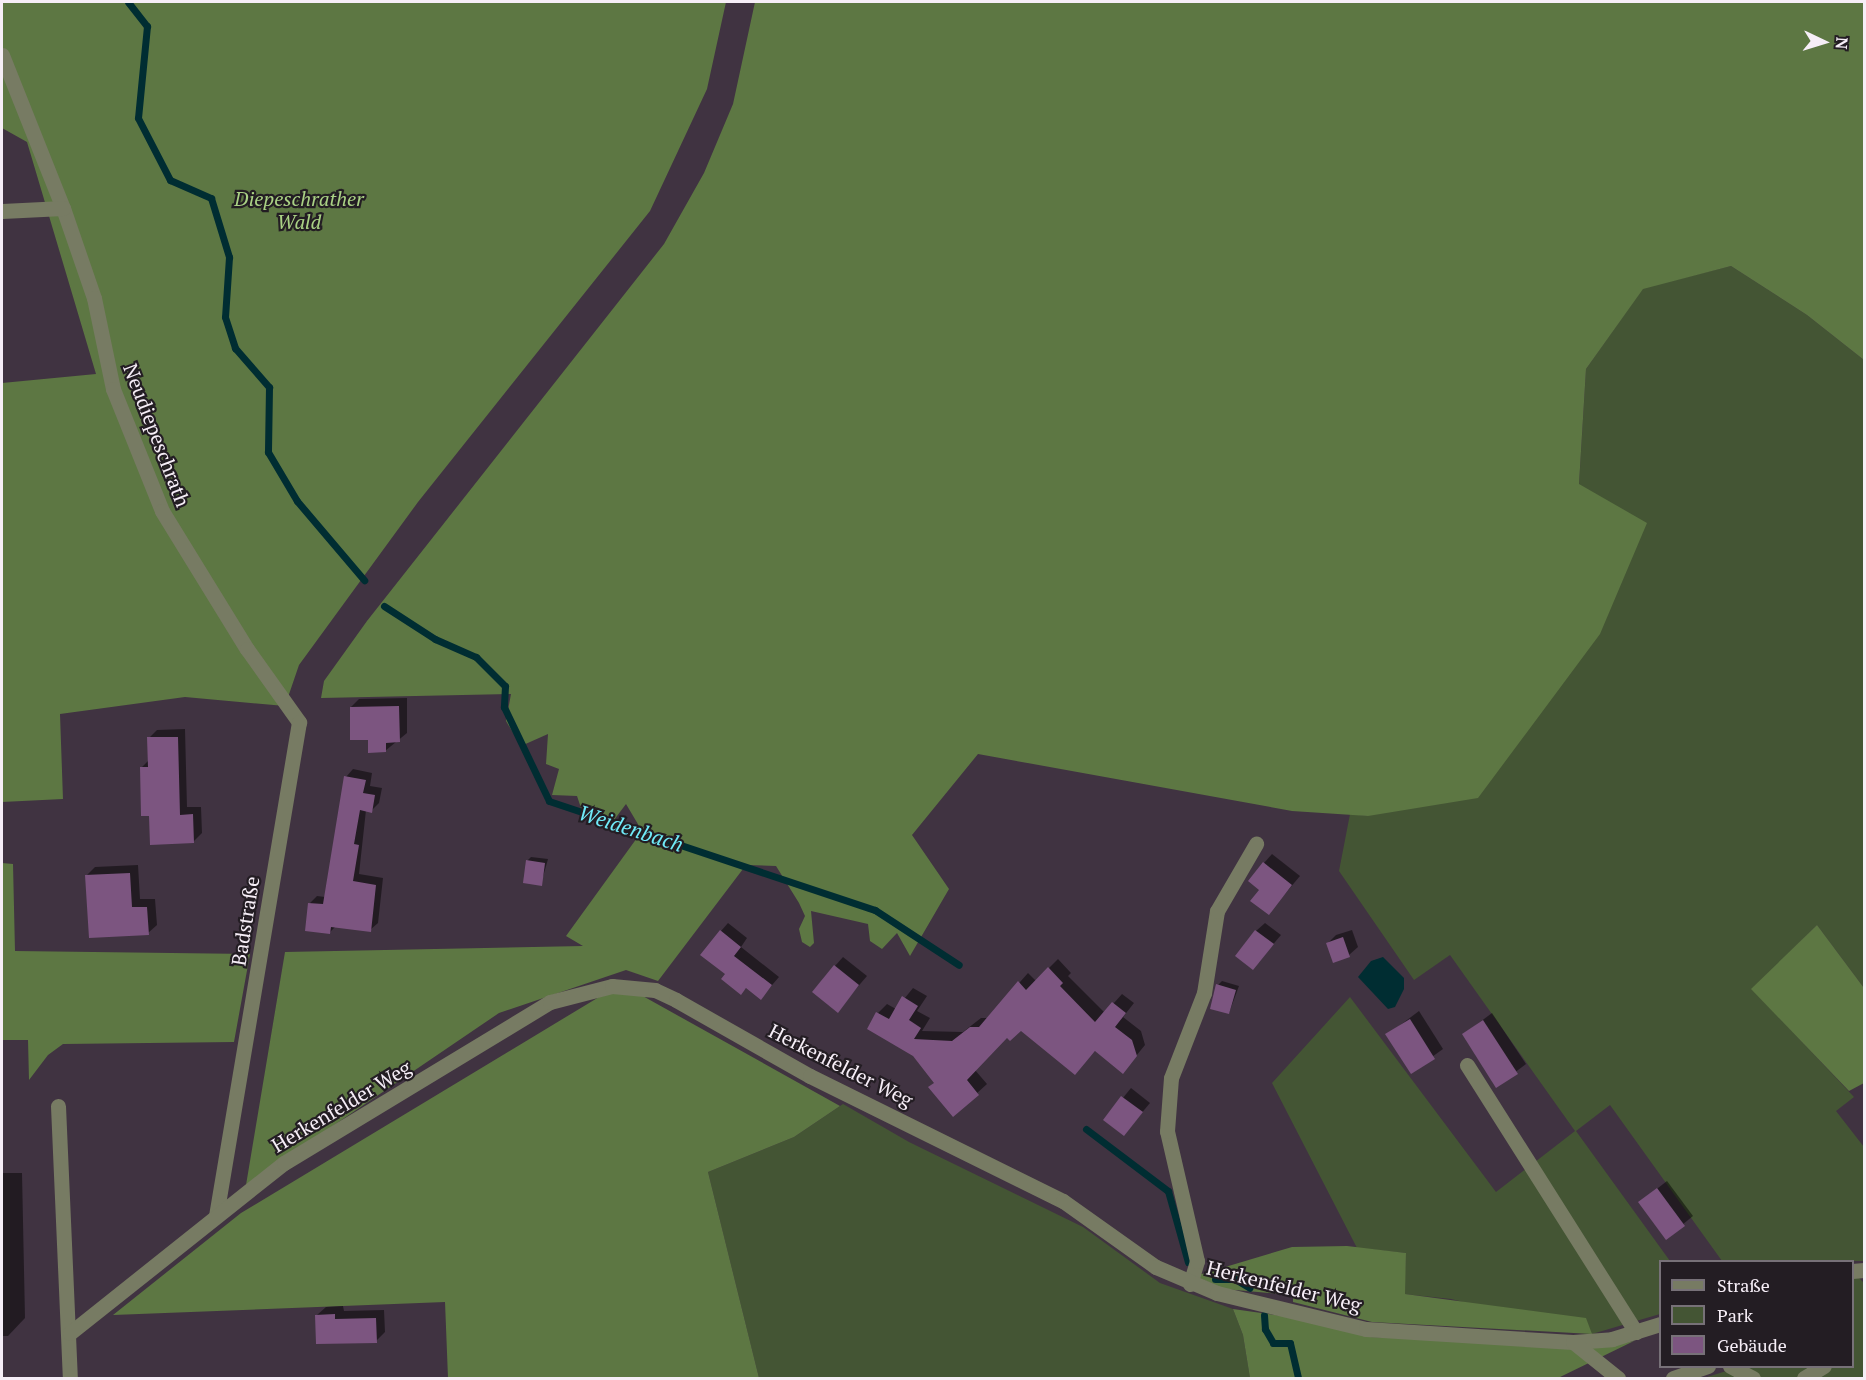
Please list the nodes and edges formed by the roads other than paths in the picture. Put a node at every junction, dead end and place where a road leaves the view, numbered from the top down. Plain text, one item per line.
1 (2, 56) edge
2 (63, 208) junction
3 (2, 211) edge
4 (247, 649) joint
5 (1256, 844) dead end
6 (1467, 1065) dead end
7 (58, 1106) dead end
8 (216, 1216) junction
9 (1190, 1284) junction
10 (1659, 1324) edge
11 (1636, 1332) junction
12 (70, 1333) junction
13 (1573, 1342) junction
14 (1702, 1368) edge
15 (1734, 1368) edge
16 (1821, 1368) edge
17 (70, 1378) edge
18 (1618, 1378) edge
19 (1673, 1378) edge
20 (1753, 1378) edge
21 (1804, 1378) edge

1 - 2 street, Neudiepeschrath
2 - 3 street
2 - 4 street, Neudiepeschrath
4 - 8 street, Badstraße
5 - 9 street
6 - 11 street
7 - 12 street
8 - 9 street, Herkenfelder Weg
8 - 12 street, Herkenfelder Weg
9 - 13 street, Herkenfelder Weg
10 - 11 street, Herkenfelder Weg
11 - 13 street, Herkenfelder Weg
12 - 17 street
13 - 18 street
14 - 19 street
15 - 20 street
16 - 21 street

